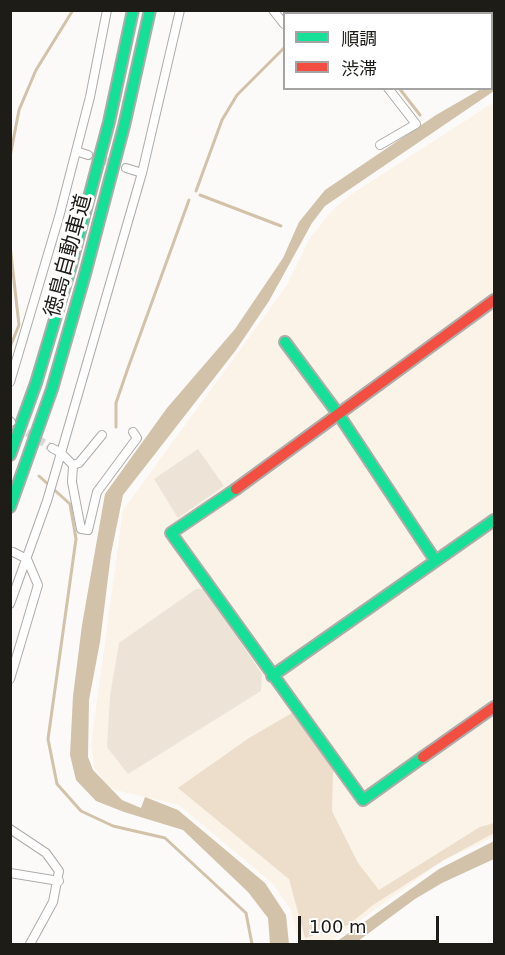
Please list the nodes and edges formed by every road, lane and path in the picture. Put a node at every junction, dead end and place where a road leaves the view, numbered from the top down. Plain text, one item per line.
1 (107, 10) edge
2 (133, 10) edge
3 (150, 10) edge
4 (180, 10) edge
5 (273, 10) edge
6 (283, 22) edge
7 (390, 90) edge
8 (380, 145) dead end
9 (76, 151) junction
10 (88, 155) tunnel mouth
11 (126, 168) tunnel mouth
12 (142, 173) junction
13 (495, 300) edge
14 (285, 342) dead end
15 (10, 382) edge
16 (339, 415) junction
17 (133, 432) dead end
18 (102, 435) dead end
19 (52, 448) tunnel mouth
20 (10, 455) edge
21 (60, 457) junction
22 (73, 465) junction
23 (10, 507) edge
24 (495, 520) edge
25 (13, 552) dead end
26 (27, 559) junction
27 (435, 560) junction
28 (10, 604) edge
29 (272, 676) junction
30 (10, 679) edge
31 (495, 707) edge
32 (10, 830) edge
33 (10, 873) edge
34 (59, 881) junction
35 (30, 945) edge

1 - 9 street
2 - 20 main road, 徳島自動車道
3 - 23 main road, 徳島自動車道
4 - 12 street
5 - 6 street
7 - 8 street
9 - 10 street
9 - 15 street
11 - 12 street
12 - 21 street
13 - 16 main road
14 - 16 main road
16 - 27 main road
16 - 29 main road
17 - 22 street
18 - 22 street
19 - 21 street
21 - 22 street
21 - 26 street
24 - 27 main road
25 - 26 street
26 - 28 street
26 - 30 street
27 - 29 main road
29 - 31 main road
32 - 34 street
33 - 34 street
34 - 35 street

